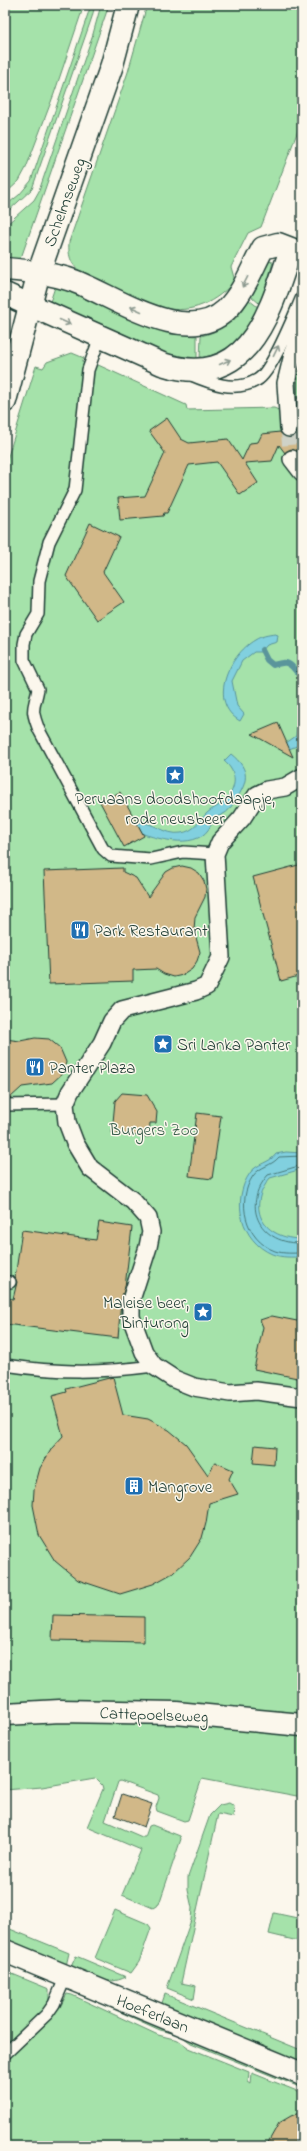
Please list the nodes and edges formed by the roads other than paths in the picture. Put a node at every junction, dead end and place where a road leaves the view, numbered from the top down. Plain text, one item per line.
1 (128, 5) edge
2 (297, 251) edge
3 (5, 269) edge
4 (40, 272) junction
5 (5, 294) edge
6 (302, 297) edge
7 (29, 306) junction
8 (302, 329) edge
9 (100, 337) junction
10 (174, 368) junction
11 (5, 401) edge
12 (289, 428) tunnel mouth
13 (302, 777) edge
14 (215, 854) junction
15 (65, 1104) junction
16 (5, 1105) edge
17 (5, 1365) edge
18 (154, 1366) junction
19 (302, 1397) edge
20 (5, 1714) edge
21 (302, 1725) edge
22 (5, 1951) edge
23 (66, 1976) junction
24 (5, 2054) edge
25 (302, 2074) edge

1 - 4 street, Schelmseweg
2 -> 4 street
10 -> 2 street
3 - 4 street
4 - 7 street, Schelmseweg
5 - 7 street
10 -> 6 lane
7 -> 9 street
7 - 11 street, Schelmseweg
8 - 12 street
9 - 10 street
9 - 14 lane
13 - 14 street
14 - 15 street
15 - 16 lane
15 - 18 street
17 - 18 lane
18 - 19 street
20 - 21 street, Cattepoelseweg
22 - 23 street, Hoeferlaan
23 - 24 lane
23 - 25 street, Hoeferlaan

